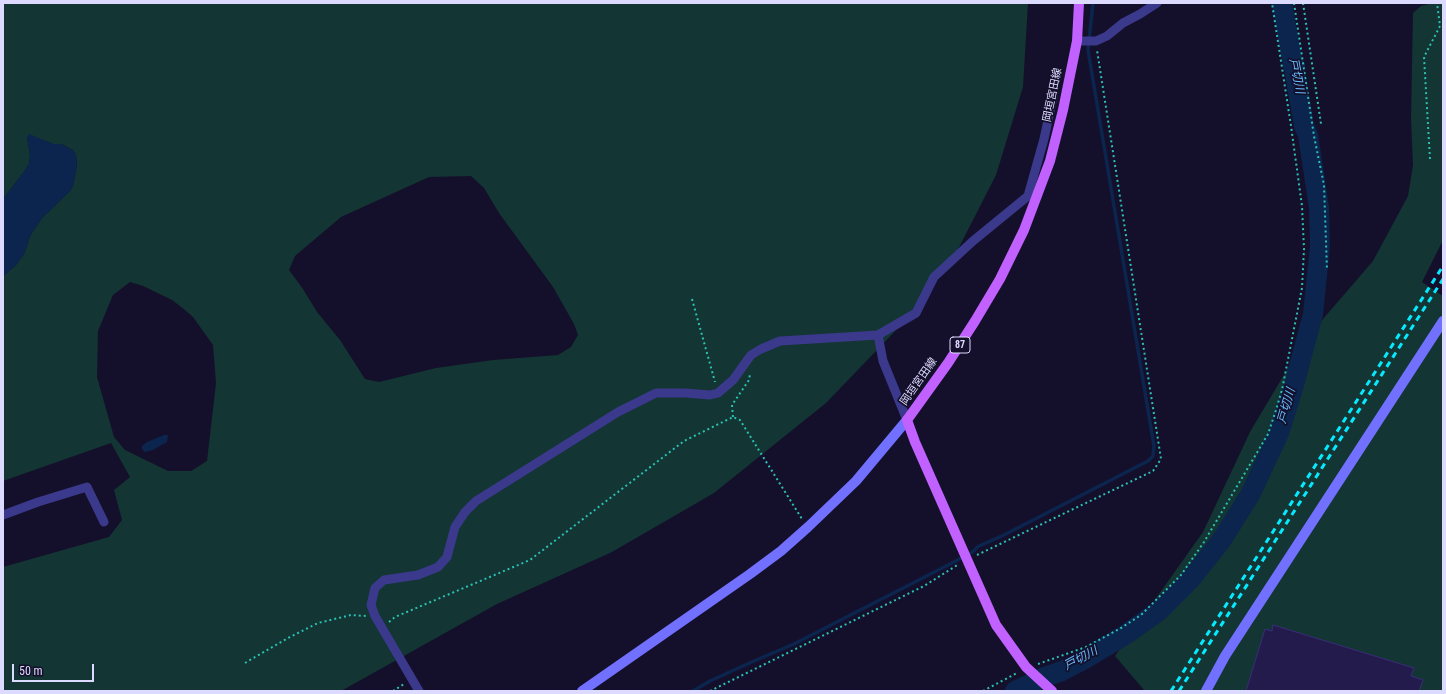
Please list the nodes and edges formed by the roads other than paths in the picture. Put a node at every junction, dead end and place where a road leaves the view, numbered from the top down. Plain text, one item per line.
1 (1079, 3) edge
2 (1157, 3) edge
3 (1077, 41) junction
4 (1053, 97) dead end
5 (1443, 321) edge
6 (878, 335) junction
7 (907, 420) junction
8 (3, 515) edge
9 (104, 522) dead end
10 (1050, 690) edge
11 (419, 691) edge
12 (582, 691) edge
13 (1206, 691) edge

1 - 3 main road, 岡垣宮田線 / 87
2 - 3 street
3 - 7 main road, 岡垣宮田線 / 87
4 - 6 street
5 - 13 street
6 - 7 street
6 - 11 street
7 - 10 main road, 岡垣宮田線
7 - 12 street
8 - 9 street

